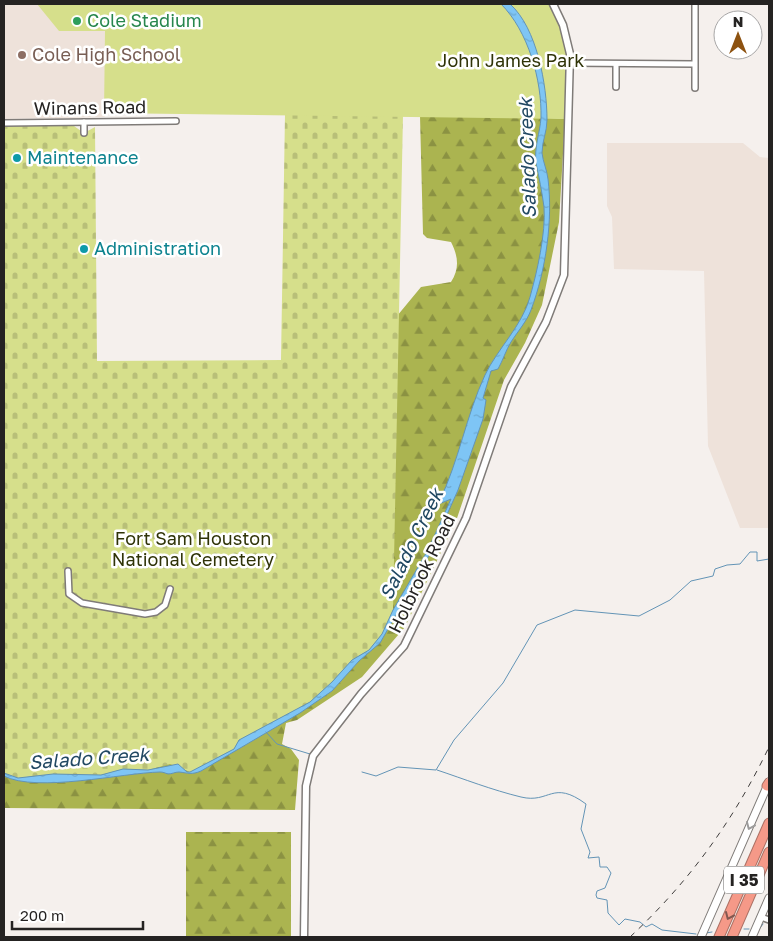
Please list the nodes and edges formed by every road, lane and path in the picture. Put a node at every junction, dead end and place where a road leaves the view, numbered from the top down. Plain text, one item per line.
1 (553, 4) edge
2 (695, 4) edge
3 (569, 63) junction
4 (616, 64) junction
5 (694, 64) junction
6 (616, 88) dead end
7 (695, 88) dead end
8 (176, 121) dead end
9 (84, 122) junction
10 (4, 123) edge
11 (84, 133) dead end
12 (68, 571) dead end
13 (170, 589) dead end
14 (769, 784) edge
15 (769, 823) edge
16 (769, 852) edge
17 (768, 900) edge
18 (760, 917) junction
19 (769, 920) edge
20 (304, 937) edge
21 (701, 937) edge
22 (719, 937) edge
23 (732, 937) edge
24 (752, 937) edge

1 - 3 street, Holbrook Road
2 - 5 street
3 - 4 street
3 - 20 street, Holbrook Road
4 - 5 street
4 - 6 street
5 - 7 street
8 - 9 street, Winans Road
9 - 10 street, Winans Road
9 - 11 street
12 - 13 street
14 -> 21 main road
15 -> 22 highway, I 35
16 - 23 highway, I 35
17 - 18 main road
18 - 19 street
18 - 24 main road

